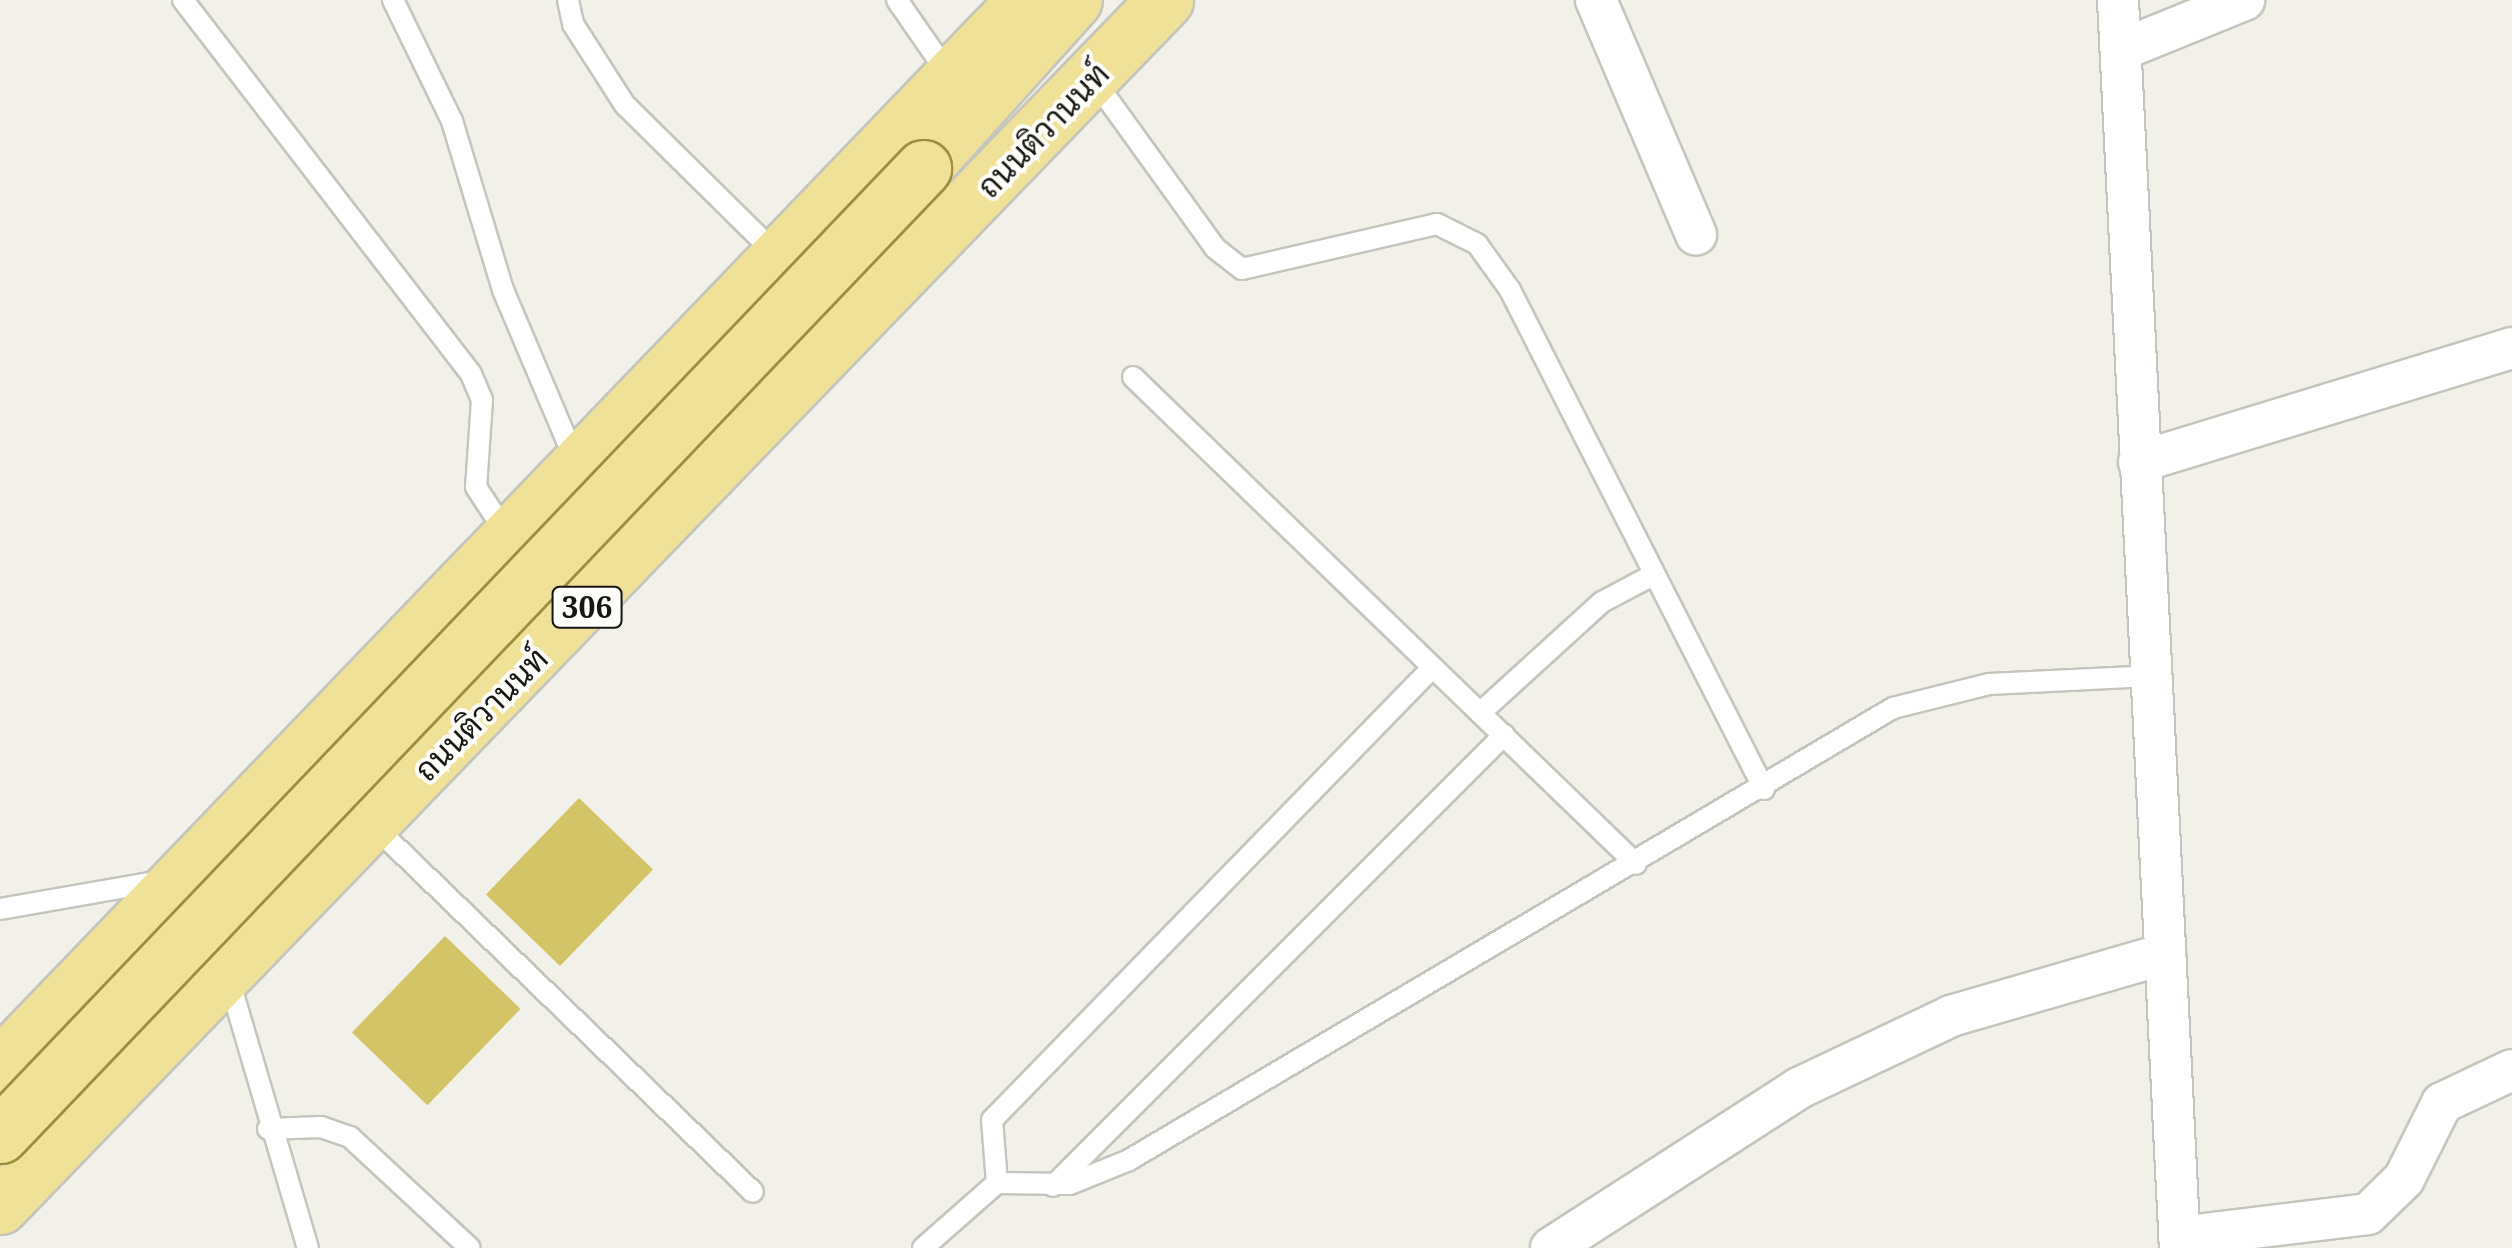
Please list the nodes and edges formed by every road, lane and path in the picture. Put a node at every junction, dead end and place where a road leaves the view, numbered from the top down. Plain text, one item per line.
1 (184, 0) edge
2 (393, 0) edge
3 (568, 0) edge
4 (897, 0) edge
5 (1025, 0) edge
6 (1074, 0) edge
7 (1165, 0) edge
8 (1596, 0) edge
9 (2118, 0) edge
10 (2244, 0) edge
11 (2121, 50) junction
12 (950, 76) junction
13 (1092, 78) junction
14 (1696, 235) dead end
15 (777, 256) junction
16 (2512, 348) edge
17 (1133, 377) dead end
18 (2139, 462) junction
19 (576, 464) junction
20 (508, 536) junction
21 (1653, 576) junction
22 (1433, 667) junction
23 (2150, 676) junction
24 (1480, 712) junction
25 (1504, 735) junction
26 (1764, 789) junction
27 (372, 824) junction
28 (230, 828) junction
29 (1636, 864) junction
30 (179, 878) junction
31 (303, 894) junction
32 (0, 908) edge
33 (2164, 954) junction
34 (228, 978) junction
35 (78, 984) junction
36 (0, 1023) edge
37 (0, 1066) edge
38 (2512, 1070) edge
39 (268, 1129) junction
40 (0, 1136) edge
41 (997, 1183) junction
42 (1052, 1186) junction
43 (752, 1192) dead end
44 (0, 1206) edge
45 (2180, 1242) edge
46 (308, 1246) edge
47 (470, 1248) edge
48 (922, 1248) edge
49 (1551, 1248) edge

1 - 20 lane
2 - 19 lane
3 - 15 lane
4 - 12 lane
5 - 12 main road
6 - 40 main road, 306, bridge
7 - 13 main road, ถนนติวานนท์ / 306
8 - 14 street
9 - 11 street
10 - 11 street
11 - 18 street
12 - 15 main road
13 - 21 lane
13 - 27 main road, ถนนติวานนท์ / 306
15 - 19 main road
16 - 18 street
17 - 22 lane
18 - 23 street
19 - 20 main road
20 - 28 main road
21 - 24 lane
21 - 26 lane
22 - 24 lane
22 - 41 lane
23 - 26 lane
23 - 33 street
24 - 25 lane
25 - 29 lane
25 - 42 lane
26 - 29 lane
27 - 31 main road, ถนนติวานนท์ / 306
27 - 43 lane
28 - 30 main road
28 - 31 main road
29 - 42 lane
30 - 32 lane
30 - 35 main road
31 - 34 main road, ถนนติวานนท์ / 306
33 - 45 street
33 - 49 street
34 - 39 lane
34 - 44 main road, ถนนติวานนท์ / 306
35 - 36 main road
35 - 37 main road
38 - 45 street
39 - 46 lane
39 - 47 lane
41 - 42 lane
41 - 48 lane

